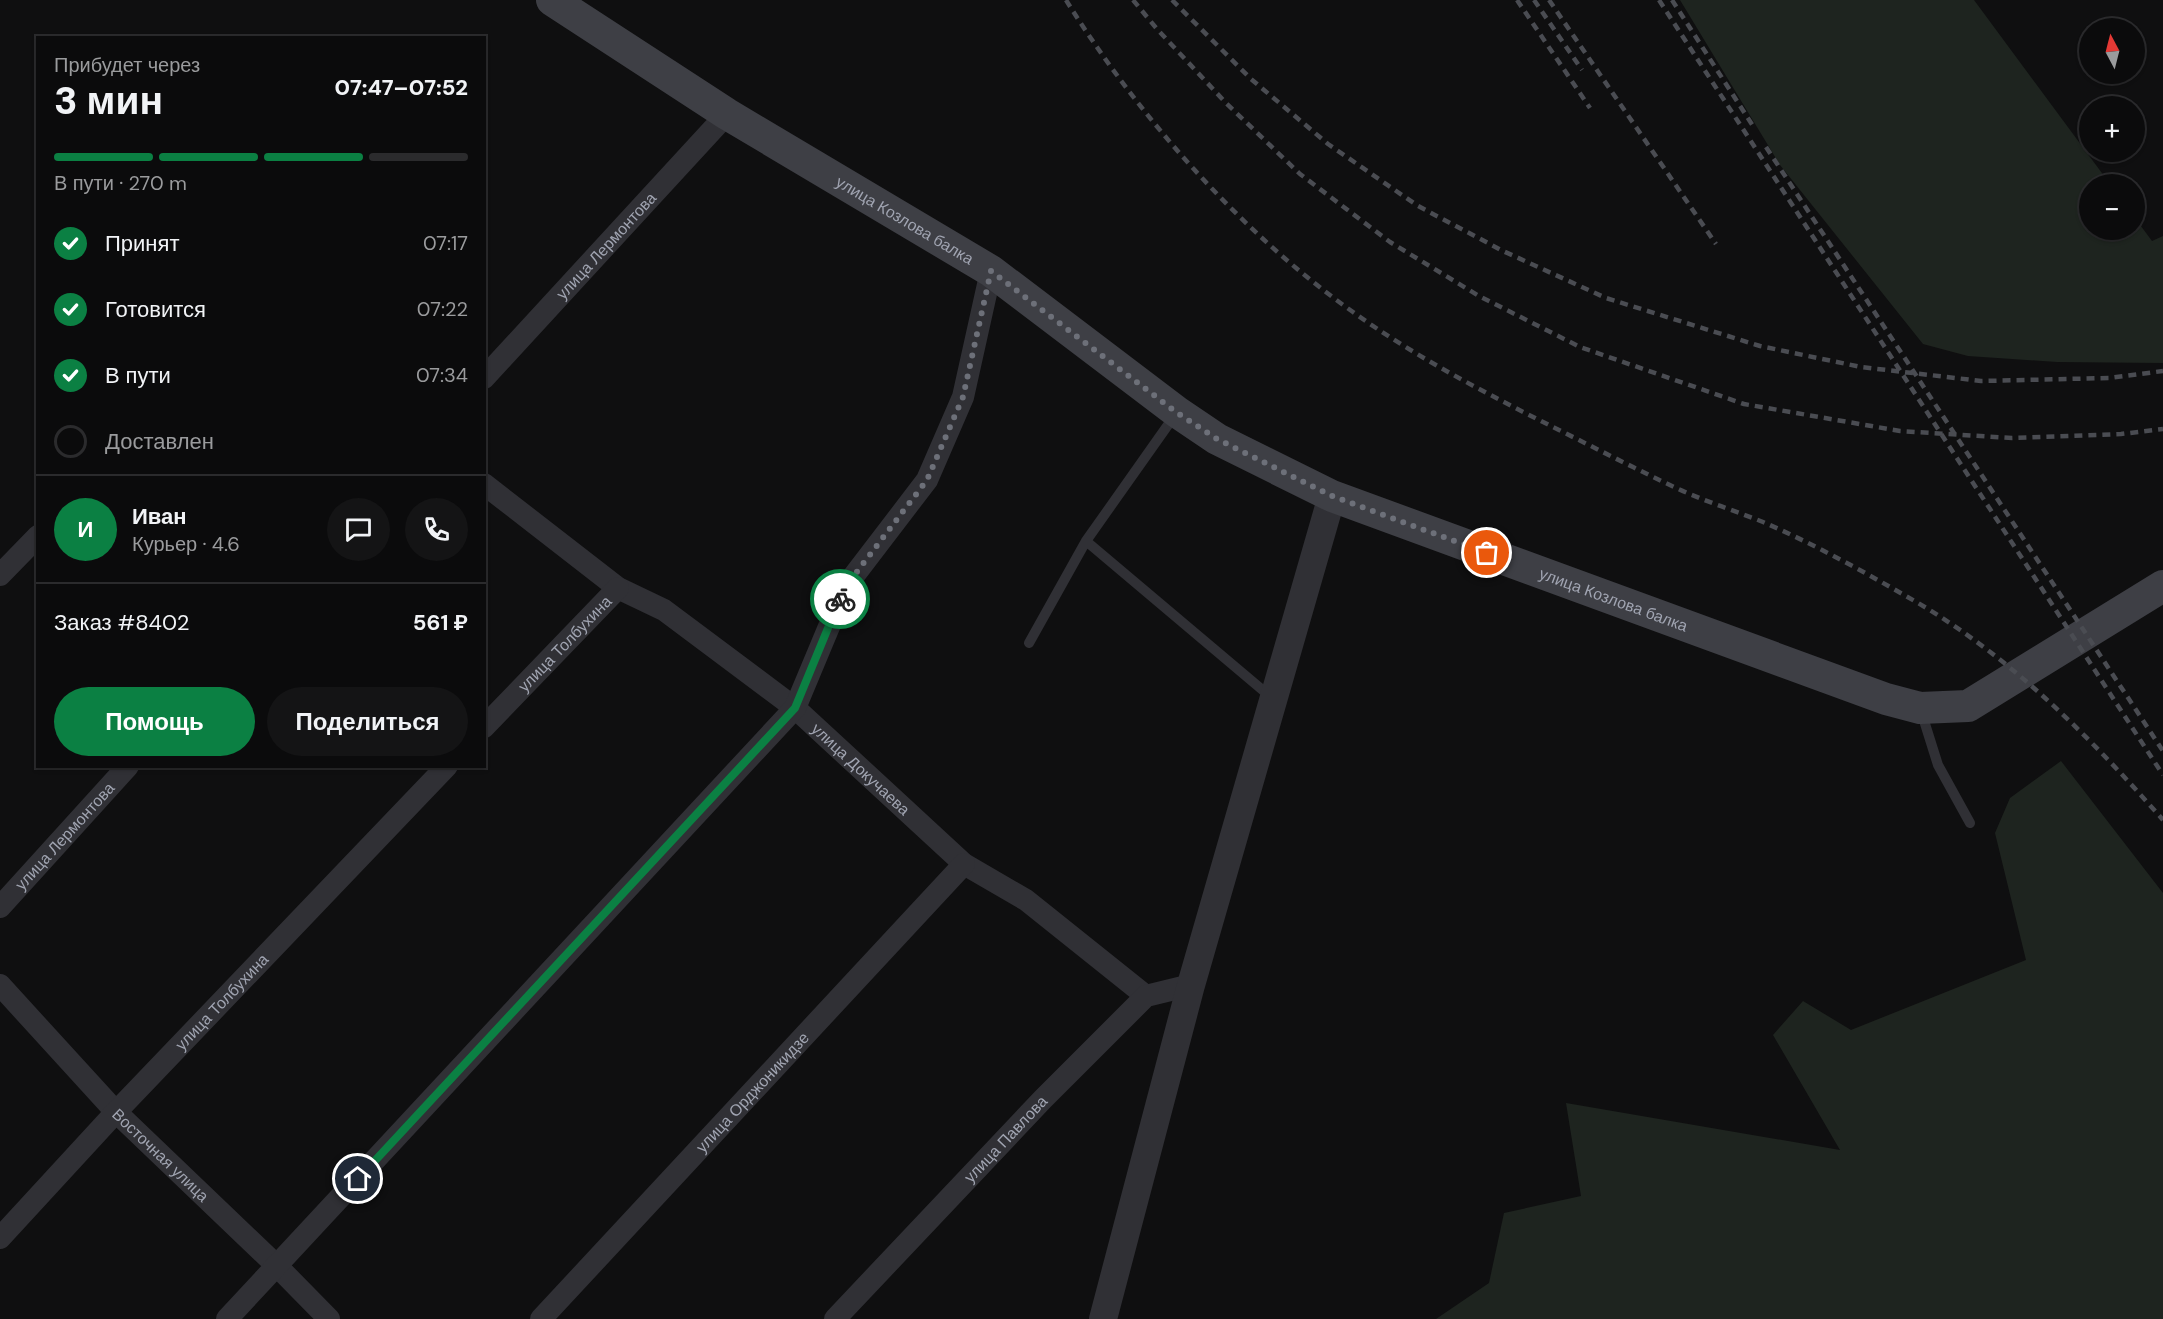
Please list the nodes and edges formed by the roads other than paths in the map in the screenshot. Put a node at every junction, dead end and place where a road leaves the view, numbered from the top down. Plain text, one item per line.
1 (552, 0) edge
2 (727, 114) junction
3 (991, 271) junction
4 (486, 376) edge
5 (1176, 412) junction
6 (486, 486) edge
7 (1332, 496) junction
8 (36, 538) edge
9 (1086, 541) junction
10 (0, 575) edge
11 (2163, 585) edge
12 (618, 588) junction
13 (1029, 643) dead end
14 (1274, 699) junction
15 (795, 708) junction
16 (1920, 708) junction
17 (486, 725) edge
18 (126, 768) edge
19 (445, 768) edge
20 (1970, 823) dead end
21 (964, 864) junction
22 (0, 907) edge
23 (0, 985) edge
24 (1191, 985) junction
25 (1146, 996) junction
26 (116, 1112) junction
27 (0, 1238) edge
28 (277, 1266) junction
29 (227, 1319) edge
30 (328, 1319) edge
31 (541, 1319) edge
32 (835, 1319) edge
33 (1103, 1319) edge

1 - 2 main road, улица Козлова балка
2 - 3 main road, улица Козлова балка
2 - 4 street, улица Лермонтова
3 - 5 main road, улица Козлова балка
3 - 15 street
5 - 7 main road, улица Козлова балка
5 - 9 lane
6 - 12 street, улица Докучаева
7 - 14 street
7 - 16 main road, улица Козлова балка
8 - 10 street
9 - 13 lane
9 - 14 lane
11 - 16 main road, улица Козлова балка
12 - 15 street, улица Докучаева
12 - 17 street, улица Толбухина
14 - 24 street
15 - 21 street, улица Докучаева
15 - 28 street
16 - 20 lane
18 - 22 street, улица Лермонтова
19 - 26 street, улица Толбухина
21 - 25 street, улица Докучаева
21 - 31 street, улица Орджоникидзе
23 - 26 street, Восточная улица
24 - 25 street
24 - 33 street
25 - 32 street, улица Павлова
26 - 27 street, улица Толбухина
26 - 28 street, Восточная улица
28 - 29 street
28 - 30 street, Восточная улица

